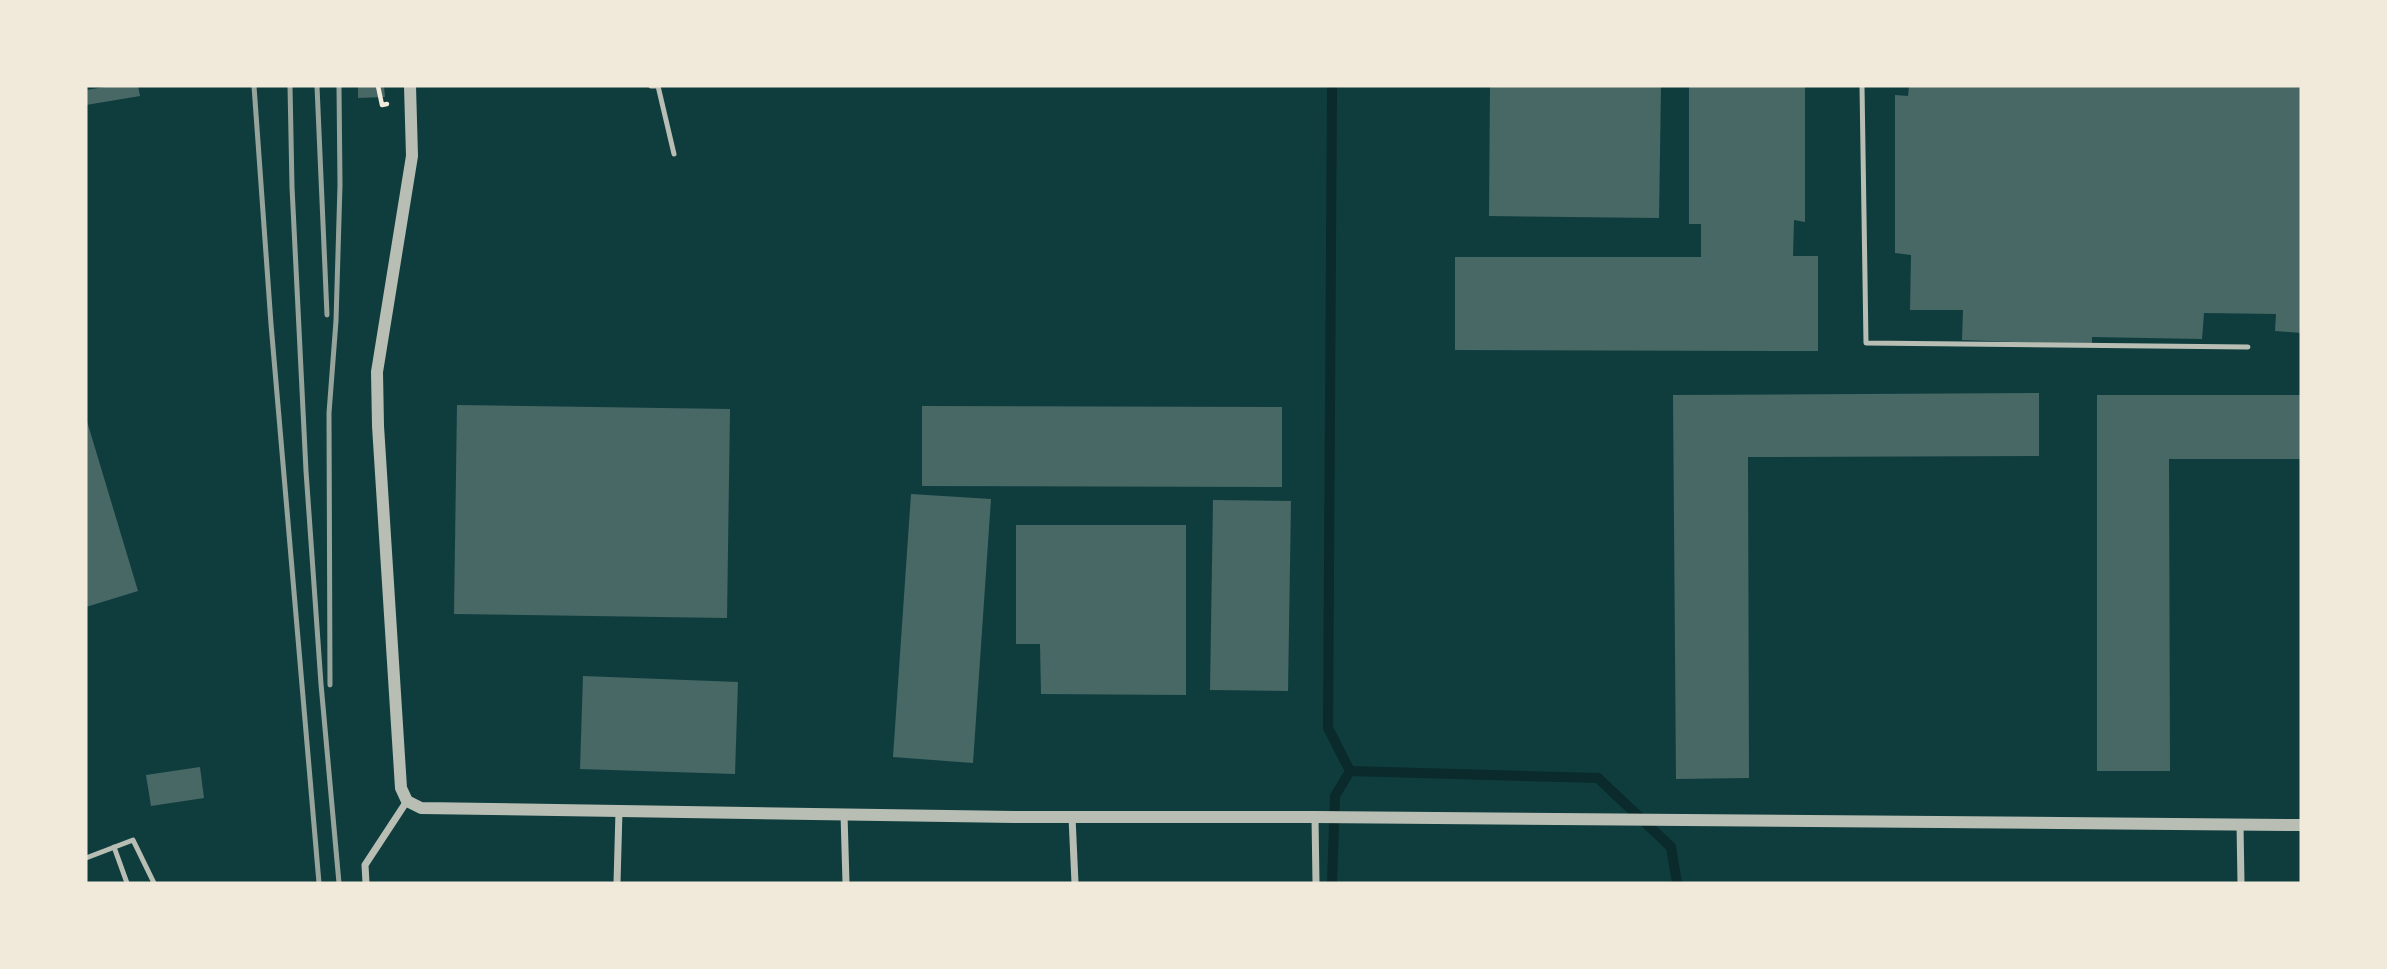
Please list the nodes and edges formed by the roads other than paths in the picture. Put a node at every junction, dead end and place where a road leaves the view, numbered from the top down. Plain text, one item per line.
1 (410, 86) edge
2 (650, 86) edge
3 (1862, 86) edge
4 (674, 154) dead end
5 (2248, 347) dead end
6 (407, 801) junction
7 (619, 811) junction
8 (844, 814) junction
9 (1072, 817) junction
10 (1315, 817) junction
11 (2239, 825) junction
12 (2301, 825) edge
13 (114, 847) junction
14 (86, 858) edge
15 (127, 883) edge
16 (154, 883) edge
17 (366, 883) edge
18 (617, 883) edge
19 (846, 883) edge
20 (1075, 883) edge
21 (1316, 883) edge
22 (2241, 883) edge

1 - 6 street
2 - 4 lane
3 - 5 lane
6 - 7 street
6 - 17 street
7 - 8 street
7 - 18 street
8 - 9 street
8 - 19 street
9 - 10 street
9 - 20 street
10 - 11 street
10 - 21 street
11 - 12 street
11 - 22 street
13 - 14 lane
13 - 15 lane
13 - 16 lane

